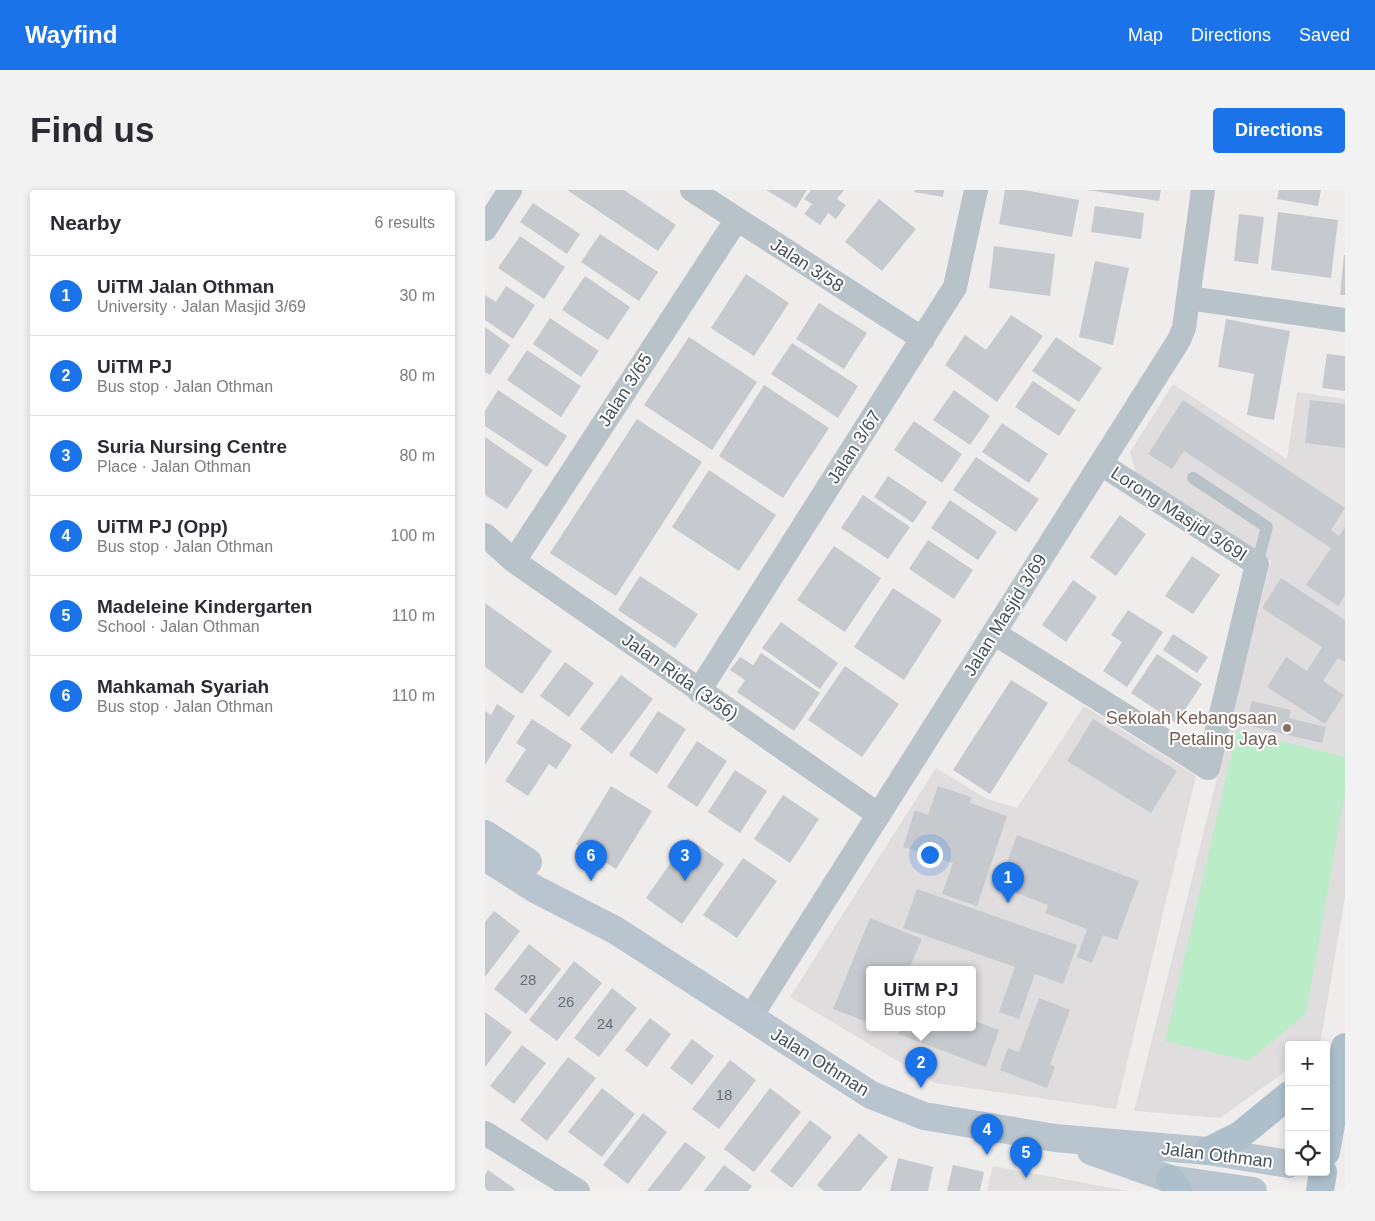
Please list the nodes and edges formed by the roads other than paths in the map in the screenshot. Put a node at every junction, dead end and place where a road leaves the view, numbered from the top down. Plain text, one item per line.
1 (510, 190) edge
2 (692, 190) edge
3 (976, 190) edge
4 (1203, 190) edge
5 (737, 219) junction
6 (485, 229) edge
7 (1188, 298) junction
8 (1345, 320) edge
9 (923, 339) junction
10 (1101, 464) junction
11 (1193, 478) dead end
12 (485, 535) edge
13 (514, 561) junction
14 (1257, 564) junction
15 (994, 633) junction
16 (699, 690) junction
17 (879, 815) junction
18 (485, 834) edge
19 (485, 857) edge
20 (609, 927) junction
21 (750, 1018) junction
22 (1345, 1040) edge
23 (1345, 1047) edge
24 (1330, 1055) edge
25 (1285, 1097) edge
26 (1330, 1131) edge
27 (485, 1133) edge
28 (1055, 1138) junction
29 (1208, 1151) junction
30 (1285, 1163) edge
31 (1330, 1169) edge
32 (1345, 1169) edge
33 (1322, 1176) edge
34 (1174, 1185) edge
35 (578, 1191) edge
36 (1253, 1191) edge
37 (1320, 1191) edge

1 - 6 street
2 - 5 street, Jalan 3/58
3 - 9 street, Jalan 3/67
4 - 7 street, Jalan Masjid 3/69
5 - 9 street, Jalan 3/58
5 - 13 street, Jalan 3/65
7 - 8 street
7 - 10 street, Jalan Masjid 3/69
9 - 16 street, Jalan 3/67
10 - 14 street, Lorong Masjid 3/69I
10 - 15 street, Jalan Masjid 3/69
11 - 14 lane
12 - 13 street, Jalan Rida (3/56)
13 - 16 street, Jalan Rida (3/56)
14 - 15 street
15 - 17 street, Jalan Masjid 3/69
16 - 17 street, Jalan Rida (3/56)
17 - 21 street, Jalan Masjid 3/69
18 - 20 main road, Jalan Othman
19 - 20 main road, Jalan Othman
20 - 21 main road, Jalan Othman
21 - 28 main road, Jalan Othman
22 - 24 main road
23 - 26 main road
25 - 29 main road
27 - 35 street
28 - 29 main road, Jalan Othman
28 - 34 main road, Jalan Othman
29 - 30 main road, Jalan Othman
31 - 32 main road
33 - 37 main road
34 - 36 main road, Jalan Othman

